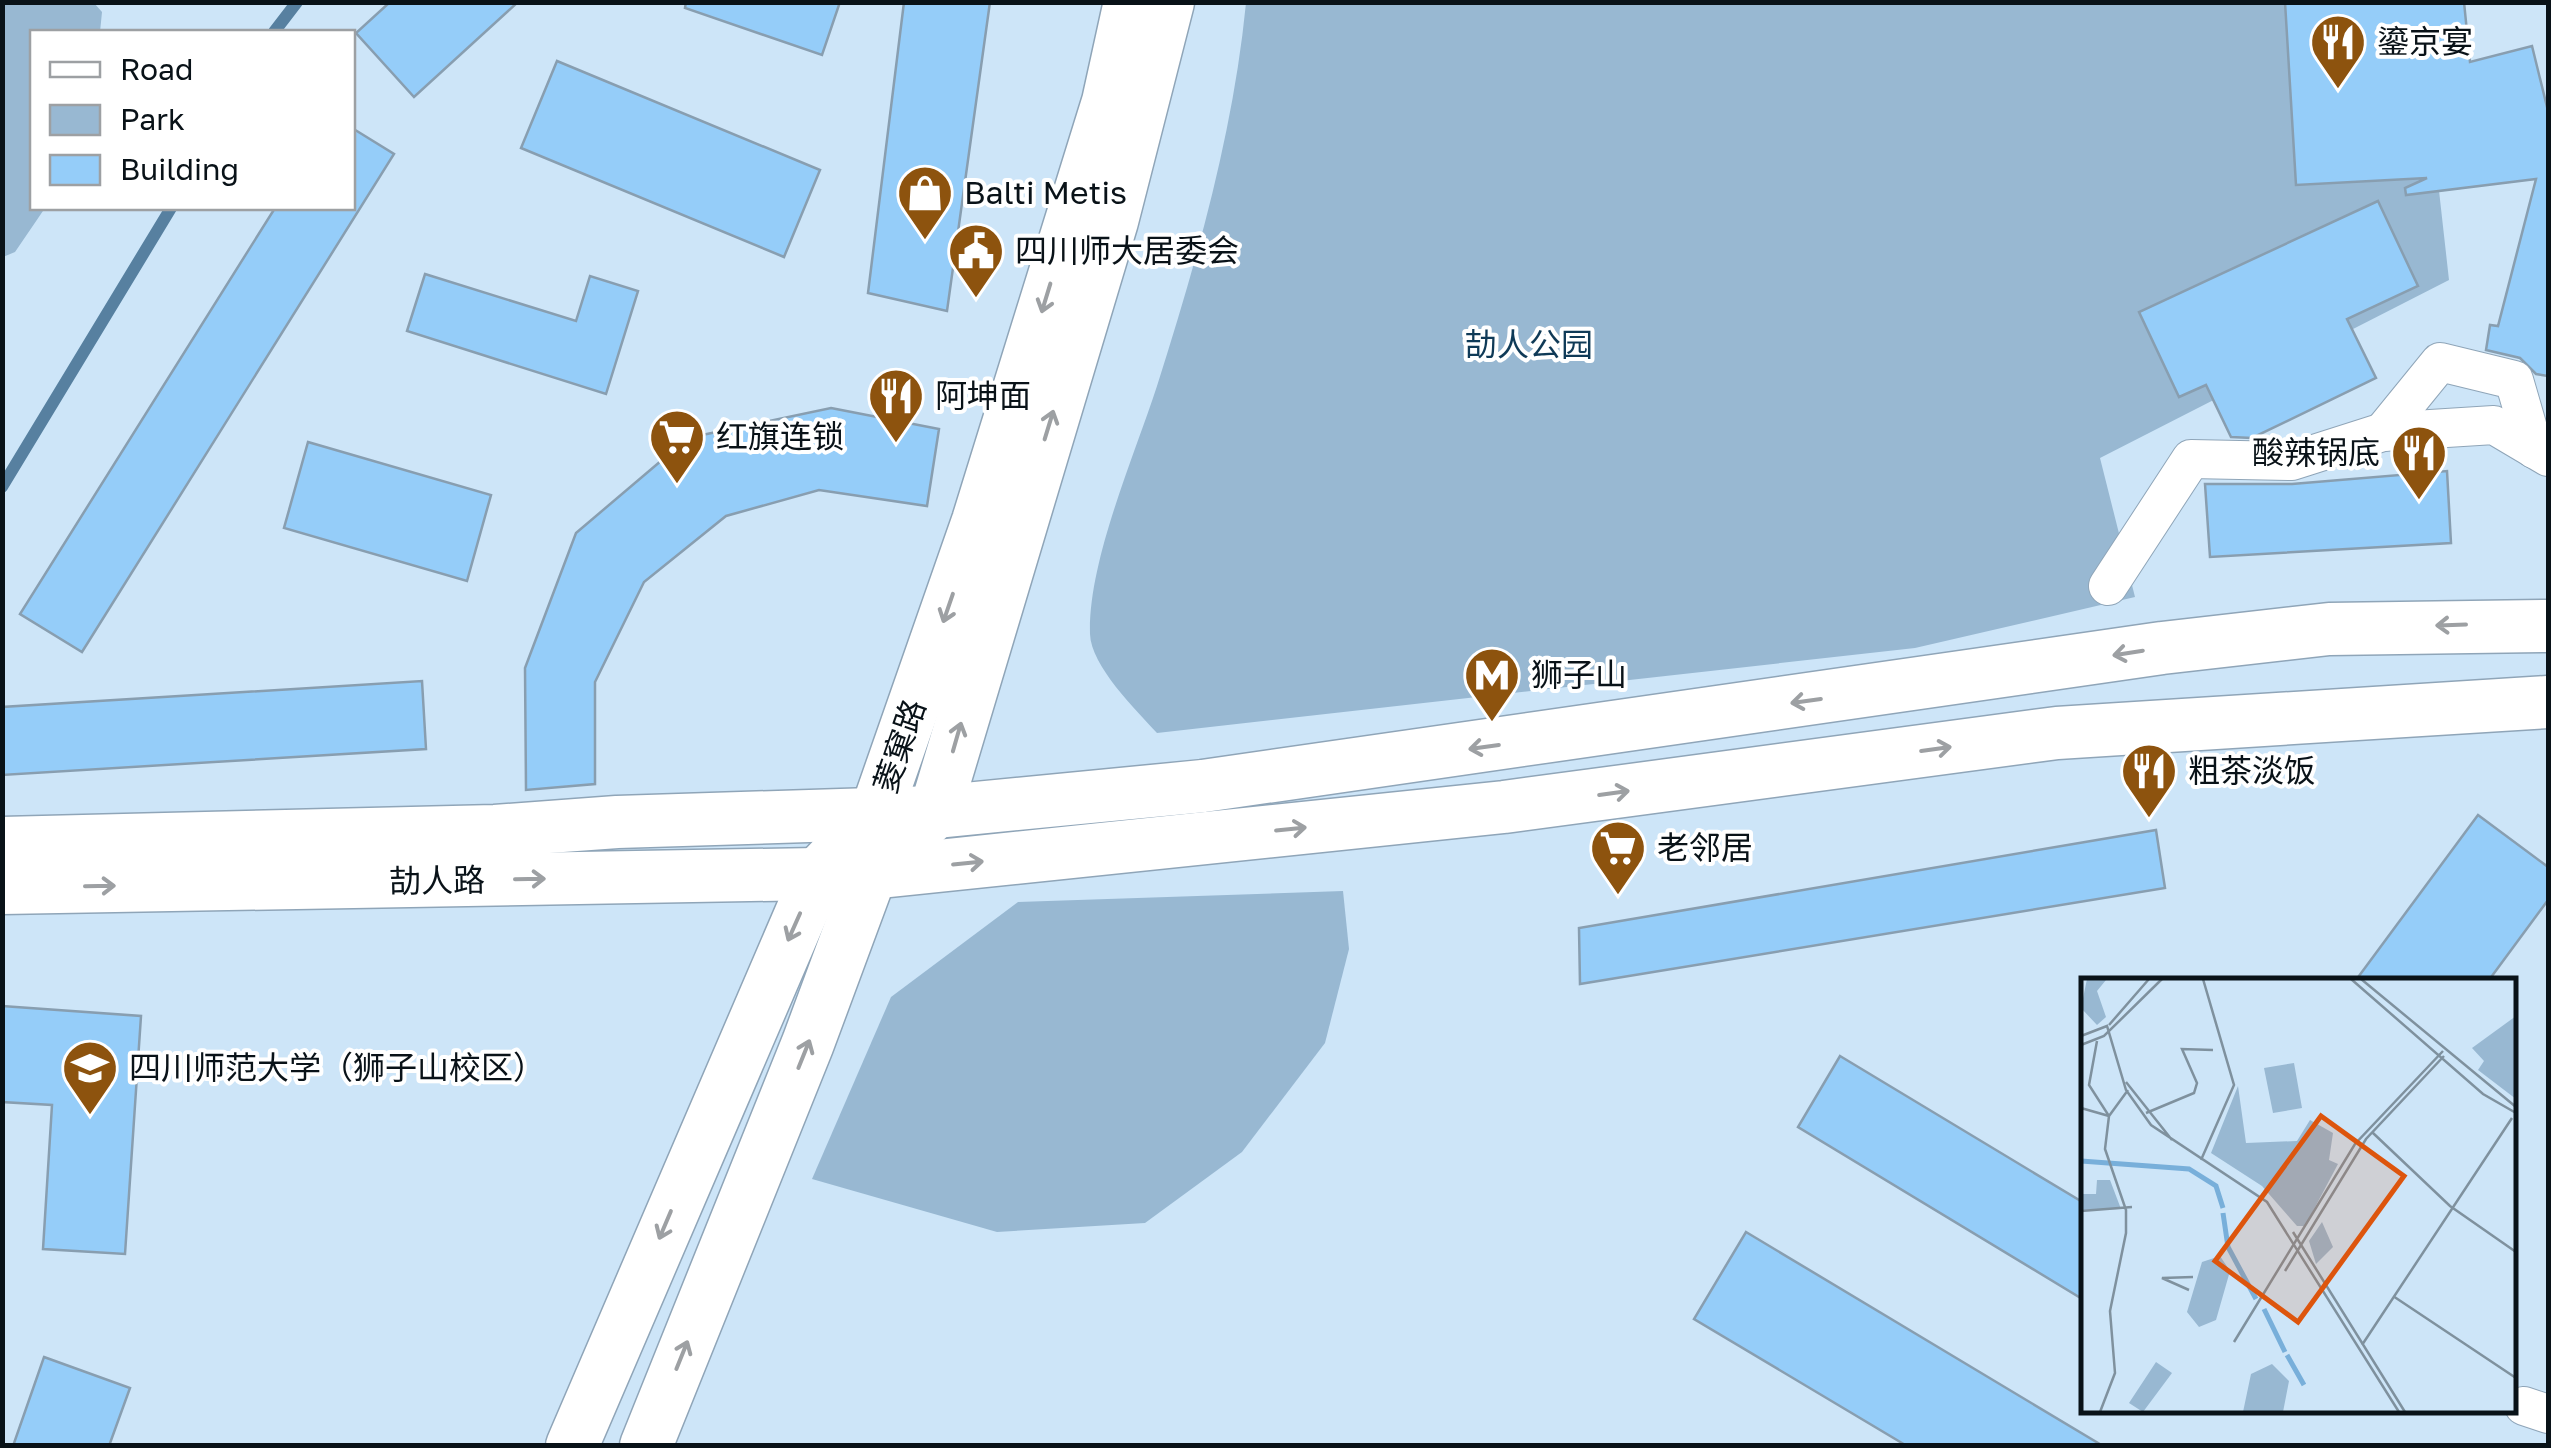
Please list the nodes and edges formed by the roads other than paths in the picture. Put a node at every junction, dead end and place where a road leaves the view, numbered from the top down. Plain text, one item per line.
1 (1130, 2) edge
2 (1168, 2) edge
3 (2383, 432) junction
4 (2541, 453) edge
5 (2108, 586) dead end
6 (2548, 626) edge
7 (2548, 702) edge
8 (936, 812) junction
9 (876, 813) junction
10 (2, 843) edge
11 (871, 873) junction
12 (818, 874) junction
13 (2, 888) edge
14 (572, 1446) edge
15 (646, 1446) edge

1 -> 9 street, 菱窠路
8 -> 2 street, 菱窠路
3 - 4 street
3 - 4 street
3 - 5 street
6 -> 8 street
11 -> 7 street, 劼人路
8 - 9 street
8 - 11 street, 菱窠路
9 - 10 street
9 - 12 street, 菱窠路
11 - 12 street, 劼人路
15 -> 11 street, 菱窠路
13 -> 12 street, 劼人路
12 -> 14 street, 菱窠路

